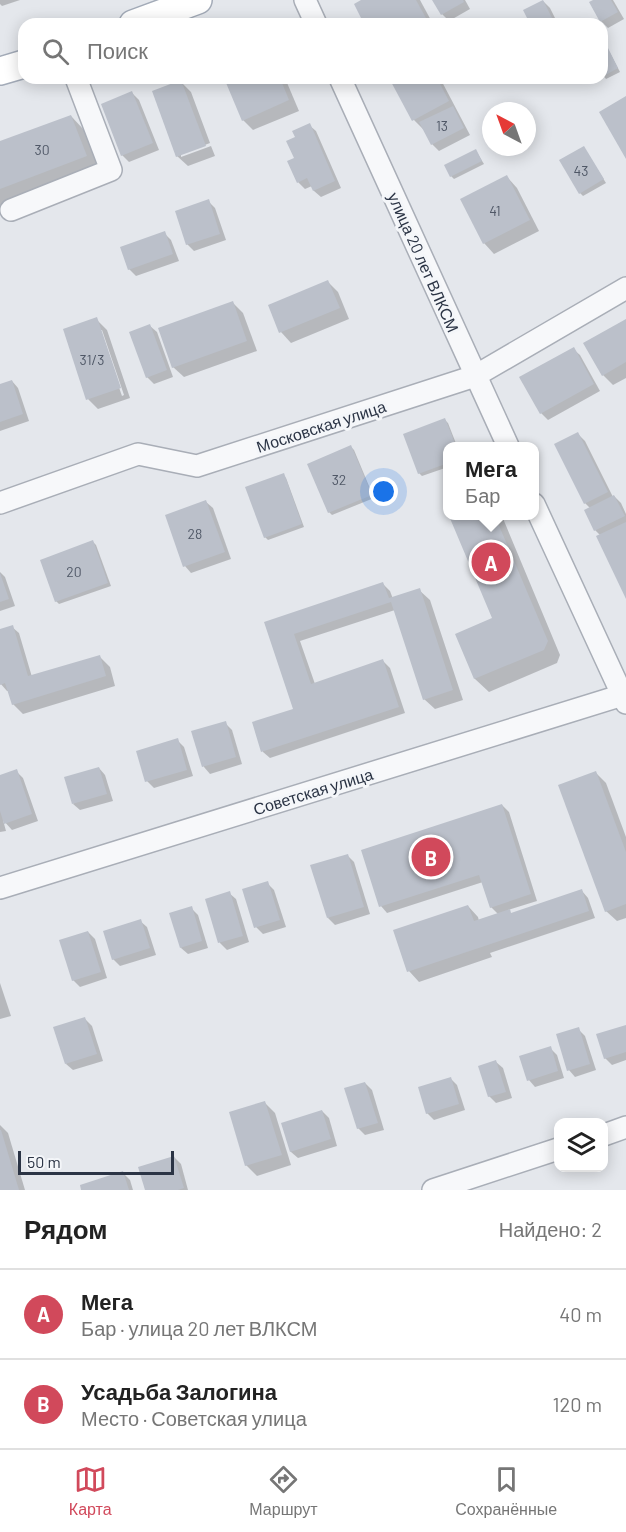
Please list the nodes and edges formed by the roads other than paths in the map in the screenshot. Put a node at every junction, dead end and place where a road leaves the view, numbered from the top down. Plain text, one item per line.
1 (198, 0) edge
2 (305, 0) edge
3 (149, 18) edge
4 (313, 18) edge
5 (18, 66) edge
6 (0, 71) edge
7 (78, 84) edge
8 (343, 84) edge
9 (11, 210) dead end
10 (626, 288) edge
11 (475, 376) junction
12 (506, 442) edge
13 (0, 503) edge
14 (539, 515) edge
15 (625, 697) edge
16 (0, 888) edge
17 (626, 1127) edge
18 (608, 1132) edge
19 (554, 1150) edge
20 (433, 1190) edge

1 - 3 main road
2 - 4 street
5 - 6 main road
7 - 9 street
8 - 11 street, улица 20 лет ВЛКСМ
10 - 11 street, Московская улица
11 - 12 street, улица 20 лет ВЛКСМ
11 - 13 street, Московская улица
14 - 15 street
15 - 16 street, Советская улица
17 - 18 street
19 - 20 street

